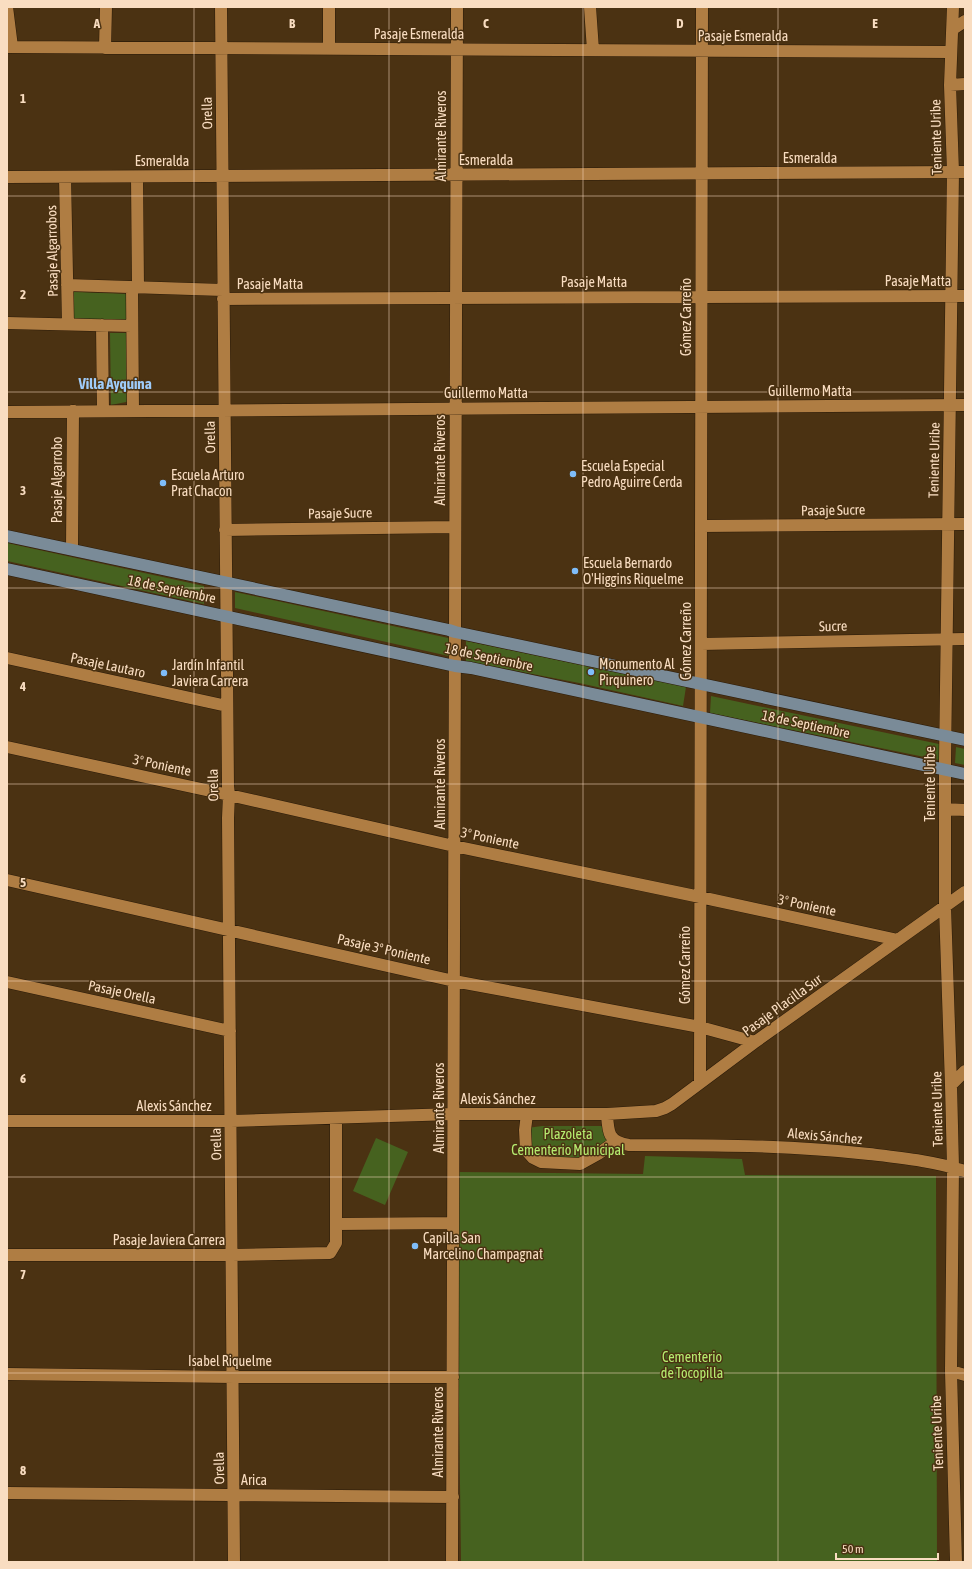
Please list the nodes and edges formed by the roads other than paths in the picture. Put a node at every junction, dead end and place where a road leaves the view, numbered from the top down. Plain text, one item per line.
1 (7, 7) edge
2 (106, 7) edge
3 (221, 7) edge
4 (329, 7) edge
5 (457, 7) edge
6 (590, 7) edge
7 (702, 7) edge
8 (952, 7) edge
9 (965, 21) edge
10 (953, 29) junction
11 (10, 47) edge
12 (105, 48) junction
13 (221, 48) junction
14 (329, 49) junction
15 (457, 50) junction
16 (593, 50) junction
17 (702, 51) junction
18 (951, 52) junction
19 (965, 84) edge
20 (950, 85) junction
21 (953, 172) junction
22 (965, 172) edge
23 (701, 173) junction
24 (456, 175) junction
25 (222, 176) junction
26 (7, 177) edge
27 (65, 177) junction
28 (137, 177) junction
29 (67, 285) junction
30 (135, 287) junction
31 (223, 294) junction
32 (951, 296) junction
33 (965, 296) edge
34 (701, 297) junction
35 (456, 298) junction
36 (7, 323) edge
37 (68, 324) junction
38 (102, 325) junction
39 (132, 326) junction
40 (950, 405) junction
41 (965, 405) edge
42 (701, 407) junction
43 (456, 408) junction
44 (224, 410) junction
45 (73, 411) junction
46 (103, 411) junction
47 (133, 411) junction
48 (7, 412) edge
49 (948, 524) junction
50 (965, 524) edge
51 (701, 526) junction
52 (455, 527) junction
53 (226, 530) junction
54 (7, 536) edge
55 (72, 549) junction
56 (7, 569) edge
57 (226, 582) junction
58 (226, 615) junction
59 (455, 632) junction
60 (947, 638) junction
61 (965, 639) edge
62 (701, 644) junction
63 (7, 658) edge
64 (455, 666) junction
65 (701, 684) junction
66 (227, 706) junction
67 (701, 717) junction
68 (945, 737) junction
69 (965, 740) edge
70 (7, 747) edge
71 (945, 770) junction
72 (965, 774) edge
73 (230, 795) junction
74 (945, 809) junction
75 (965, 810) edge
76 (454, 846) junction
77 (7, 880) edge
78 (965, 892) edge
79 (700, 897) junction
80 (945, 908) junction
81 (229, 930) junction
82 (898, 940) junction
83 (454, 981) junction
84 (7, 982) edge
85 (700, 1027) junction
86 (230, 1031) junction
87 (755, 1042) junction
88 (965, 1071) edge
89 (700, 1083) junction
90 (951, 1085) junction
91 (454, 1114) junction
92 (527, 1114) junction
93 (606, 1114) junction
94 (336, 1118) junction
95 (7, 1121) edge
96 (231, 1121) junction
97 (616, 1142) junction
98 (953, 1167) junction
99 (965, 1171) edge
100 (453, 1223) junction
101 (337, 1224) junction
102 (7, 1255) edge
103 (232, 1255) junction
104 (950, 1371) junction
105 (7, 1374) edge
106 (965, 1375) edge
107 (233, 1377) junction
108 (453, 1377) junction
109 (7, 1492) edge
110 (234, 1495) junction
111 (453, 1497) junction
112 (234, 1562) edge
113 (452, 1562) edge
114 (956, 1562) edge

1 - 11 street
2 - 12 street
3 - 13 street, Orella
4 - 14 street
5 - 15 street, Almirante Riveros
6 - 16 street
7 - 17 street, Gómez Carreño
8 - 10 street, Teniente Uribe
9 - 10 street
10 - 18 street, Teniente Uribe
11 - 12 street, Pasaje Esmeralda
12 - 13 street, Pasaje Esmeralda
13 - 14 street, Pasaje Esmeralda
13 - 25 street, Orella
14 - 15 street, Pasaje Esmeralda
15 - 16 street, Pasaje Esmeralda
15 - 24 street, Almirante Riveros
16 - 17 street, Pasaje Esmeralda
17 - 18 street, Pasaje Esmeralda
17 - 23 street, Gómez Carreño
18 - 20 street, Teniente Uribe
19 - 20 street
20 - 21 street, Teniente Uribe
21 - 22 street, Esmeralda
21 - 23 street, Esmeralda
21 - 32 street, Teniente Uribe
23 - 24 street, Esmeralda
23 - 34 street, Gómez Carreño
24 - 25 street, Esmeralda
24 - 35 street, Almirante Riveros
25 - 28 street, Esmeralda
25 - 31 street, Orella
26 - 27 street, Esmeralda
27 - 28 street, Esmeralda
27 - 29 street, Pasaje Algarrobos
28 - 30 street
29 - 30 street, Pasaje Matta
29 - 37 street, Pasaje Algarrobos
30 - 31 street, Pasaje Matta
30 - 39 street
31 - 35 street, Pasaje Matta
31 - 44 street, Orella
32 - 33 street, Pasaje Matta
32 - 34 street, Pasaje Matta
32 - 40 street, Teniente Uribe
34 - 35 street, Pasaje Matta
34 - 42 street, Gómez Carreño
35 - 43 street, Almirante Riveros
36 - 37 street
37 - 38 street
38 - 39 street
38 - 46 street
39 - 47 street
40 - 41 street, Guillermo Matta
40 - 42 street, Guillermo Matta
40 - 49 street, Teniente Uribe
42 - 43 street, Guillermo Matta
42 - 51 street, Gómez Carreño
43 - 44 street, Guillermo Matta
43 - 52 street, Almirante Riveros
44 - 47 street, Guillermo Matta
44 - 53 street, Orella
45 - 46 street, Guillermo Matta
45 - 48 street, Guillermo Matta
45 - 55 street, Pasaje Algarrobo
46 - 47 street, Guillermo Matta
49 - 50 street, Pasaje Sucre
49 - 51 street, Pasaje Sucre
49 - 60 street, Teniente Uribe
51 - 62 street, Gómez Carreño
52 - 53 street, Pasaje Sucre
52 - 59 street, Almirante Riveros
53 - 57 street, Orella
54 - 55 main road, 18 de Septiembre
55 - 57 main road, 18 de Septiembre
56 - 58 main road, 18 de Septiembre
57 - 58 street, Orella
57 - 59 main road, 18 de Septiembre
58 - 64 main road, 18 de Septiembre
58 - 66 street, Orella
59 - 64 street, Almirante Riveros
59 - 65 main road, 18 de Septiembre
60 - 61 street, Sucre
60 - 62 street, Sucre
60 - 68 street, Teniente Uribe
62 - 65 street, Gómez Carreño
63 - 66 street, Pasaje Lautaro
64 - 67 main road, 18 de Septiembre
64 - 76 street, Almirante Riveros
65 - 67 street, Gómez Carreño
65 - 68 main road, 18 de Septiembre
66 - 73 street, Orella
67 - 71 main road, 18 de Septiembre
67 - 79 street, Gómez Carreño
68 - 69 main road, 18 de Septiembre
68 - 71 street, Teniente Uribe
70 - 73 street, 3° Poniente
71 - 72 main road, 18 de Septiembre
71 - 74 street, Teniente Uribe
73 - 76 street, 3° Poniente
73 - 81 street, Orella
74 - 75 street
74 - 80 street, Teniente Uribe
76 - 79 street, 3° Poniente
76 - 83 street, Almirante Riveros
77 - 81 street, Pasaje 3° Poniente
78 - 80 street, Pasaje Placilla Sur
79 - 82 street, 3° Poniente
79 - 85 street, Gómez Carreño
80 - 82 street, Pasaje Placilla Sur
80 - 90 street, Teniente Uribe
81 - 83 street, Pasaje 3° Poniente
81 - 86 street, Orella
82 - 87 street, Pasaje Placilla Sur
83 - 85 street, Pasaje 3° Poniente
83 - 91 street, Almirante Riveros
84 - 86 street, Pasaje Orella
85 - 87 street, Pasaje 3° Poniente
85 - 89 street, Gómez Carreño
86 - 96 street, Orella
87 - 89 street, Pasaje Placilla Sur
88 - 90 street
89 - 93 street, Pasaje Placilla Sur
90 - 98 street, Teniente Uribe
91 - 92 street, Alexis Sánchez
91 - 94 street, Alexis Sánchez
91 - 100 street, Almirante Riveros
92 - 93 street, Alexis Sánchez
92 - 97 street
93 - 97 street
94 - 96 street, Alexis Sánchez
94 - 101 street
95 - 96 street, Alexis Sánchez
96 - 103 street, Orella
97 - 98 street, Alexis Sánchez
98 - 99 street, Alexis Sánchez
98 - 104 street, Teniente Uribe
100 - 101 street
100 - 108 street, Almirante Riveros
101 - 103 street, Pasaje Javiera Carrera
102 - 103 street, Pasaje Javiera Carrera
103 - 107 street, Orella
104 - 106 street
104 - 114 street, Teniente Uribe
105 - 107 street, Isabel Riquelme
107 - 108 street, Isabel Riquelme
107 - 110 street, Orella
108 - 111 street, Almirante Riveros
109 - 110 street, Arica
110 - 111 street, Arica
110 - 112 street, Orella
111 - 113 street, Almirante Riveros

